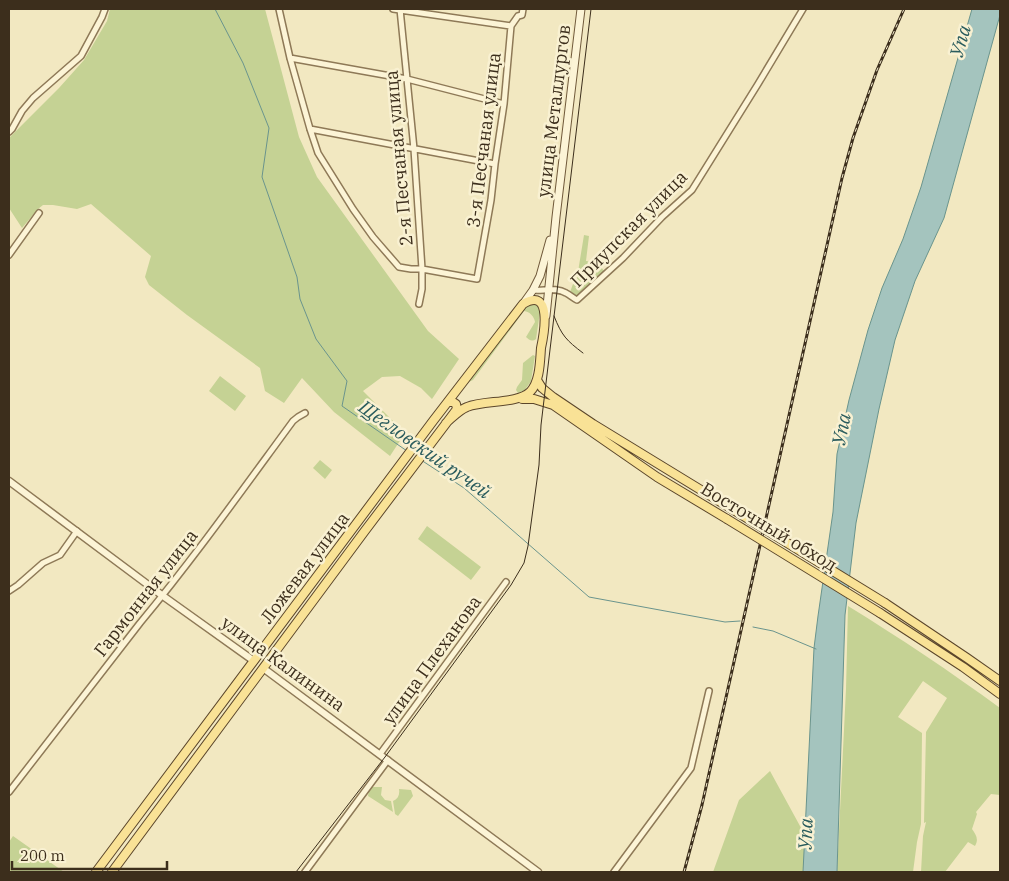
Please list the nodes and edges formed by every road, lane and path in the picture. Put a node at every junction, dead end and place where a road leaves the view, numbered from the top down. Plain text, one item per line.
1 (105, 9) edge
2 (279, 9) edge
3 (393, 9) edge
4 (400, 9) edge
5 (523, 9) edge
6 (581, 9) edge
7 (803, 9) edge
8 (511, 26) junction
9 (290, 58) junction
10 (407, 79) junction
11 (504, 104) junction
12 (10, 129) edge
13 (310, 129) junction
14 (414, 149) junction
15 (495, 164) junction
16 (39, 213) dead end
17 (556, 218) junction
18 (9, 255) edge
19 (422, 269) junction
20 (549, 289) junction
21 (533, 290) junction
22 (419, 304) dead end
23 (523, 304) junction
24 (546, 319) junction
25 (537, 380) junction
26 (518, 399) junction
27 (448, 402) junction
28 (305, 413) dead end
29 (446, 424) junction
30 (397, 469) junction
31 (406, 477) junction
32 (9, 481) edge
33 (77, 531) junction
34 (506, 582) dead end
35 (9, 591) edge
36 (163, 596) junction
37 (254, 661) junction
38 (263, 668) junction
39 (1000, 681) edge
40 (709, 691) dead end
41 (1000, 694) edge
42 (380, 754) junction
43 (388, 760) junction
44 (9, 792) edge
45 (96, 872) edge
46 (112, 872) edge
47 (305, 872) edge
48 (538, 872) edge
49 (614, 872) edge

1 - 12 street
2 - 9 street
3 - 4 street
4 - 8 street
4 - 10 street, 2-я Песчаная улица
5 - 8 street
6 - 17 main road, улица Металлургов
7 - 20 street, Приупская улица
8 - 11 street, 3-я Песчаная улица
9 - 10 street
9 - 13 street
10 - 11 street
10 - 14 street, 2-я Песчаная улица
11 - 15 street, 3-я Песчаная улица
13 - 14 street
13 - 19 street
14 - 15 street
14 - 19 street, 2-я Песчаная улица
15 - 19 street, 3-я Песчаная улица
16 - 18 street
17 - 20 main road, улица Металлургов
17 - 21 main road, улица Металлургов
19 - 22 street, 2-я Песчаная улица
20 - 21 street, Приупская улица
20 - 24 main road, улица Металлургов
21 - 23 main road, улица Металлургов
23 - 24 main road
23 - 27 main road, Ложевая улица
24 - 25 main road
25 - 26 main road
25 - 39 main road, Восточный обход, bridge
26 - 29 main road, Ложевая улица
26 - 41 main road, Восточный обход, bridge
27 - 29 main road, Ложевая улица
27 - 30 main road, Ложевая улица
28 - 36 street, Гармонная улица
29 - 31 main road, Ложевая улица
30 - 31 main road
30 - 37 main road, Ложевая улица
31 - 38 main road, Ложевая улица
32 - 33 street, улица Калинина
33 - 35 street
33 - 36 street, улица Калинина
34 - 42 street, улица Плеханова
36 - 37 street, улица Калинина
36 - 44 street, Гармонная улица
37 - 38 main road, улица Калинина
37 - 45 main road, Ложевая улица
38 - 42 street, улица Калинина
38 - 46 main road, Ложевая улица
40 - 49 street
42 - 43 street, улица Калинина
43 - 47 street
43 - 48 street, улица Калинина

